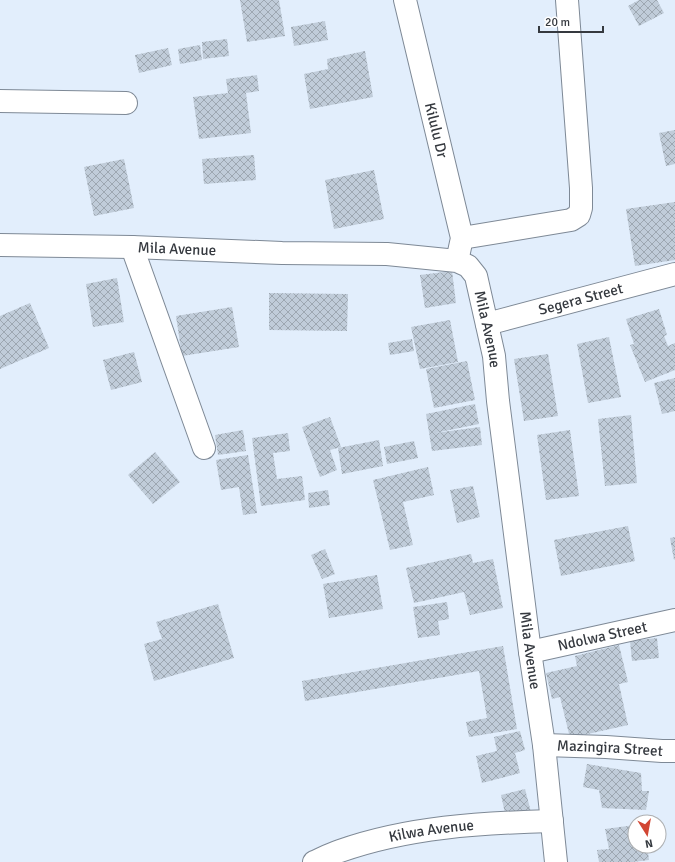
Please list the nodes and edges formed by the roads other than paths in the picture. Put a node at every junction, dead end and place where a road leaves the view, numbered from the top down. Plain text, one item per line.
1 (405, 0) edge
2 (567, 0) edge
3 (0, 100) edge
4 (126, 103) dead end
5 (462, 238) junction
6 (0, 245) edge
7 (132, 247) junction
8 (457, 261) junction
9 (675, 274) edge
10 (487, 324) junction
11 (204, 448) dead end
12 (675, 620) edge
13 (530, 652) junction
14 (544, 744) junction
15 (675, 752) edge
16 (552, 821) junction
17 (314, 862) edge
18 (556, 862) edge

1 - 5 street, Kilulu Dr
2 - 5 street
3 - 4 street
5 - 8 street, Kilulu Dr
6 - 7 street, Mila Avenue
7 - 8 street, Mila Avenue
7 - 11 street
8 - 10 street, Mila Avenue
9 - 10 street, Segera Street
10 - 13 street, Mila Avenue
12 - 13 street, Ndolwa Street
13 - 14 street, Mila Avenue
14 - 15 street, Mazingira Street
14 - 16 street, Mila Avenue
16 - 17 street, Kilwa Avenue
16 - 18 street, Mila Avenue

